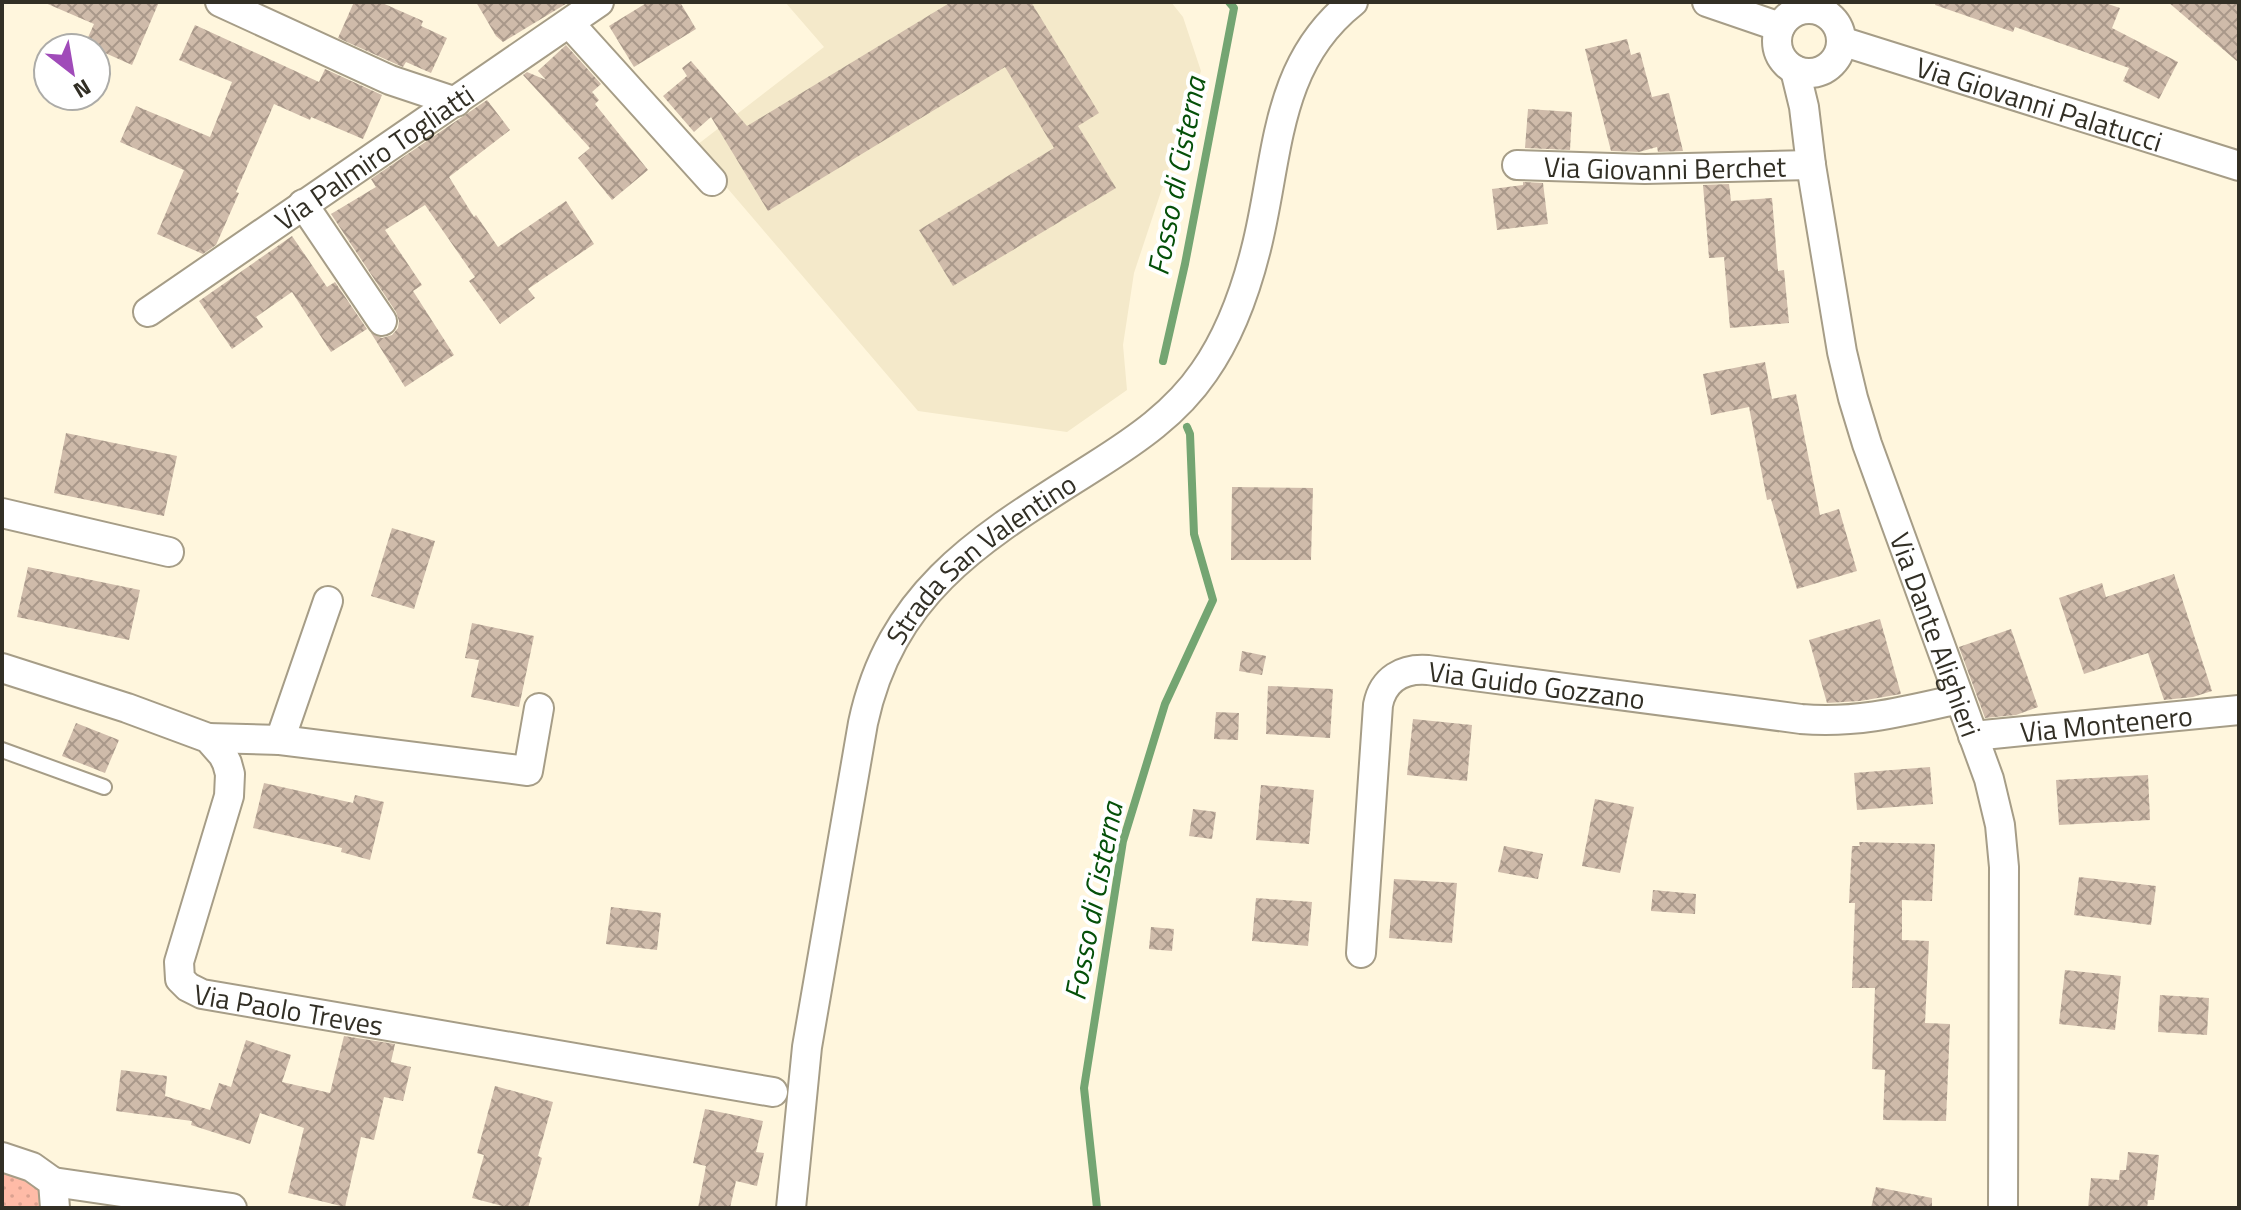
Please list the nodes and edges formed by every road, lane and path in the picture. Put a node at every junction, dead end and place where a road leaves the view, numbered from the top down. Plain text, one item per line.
1 (220, 2) edge
2 (598, 2) edge
3 (1353, 2) edge
4 (1707, 2) edge
5 (1807, 6) edge
6 (570, 24) junction
7 (1780, 27) junction
8 (1841, 41) junction
9 (1795, 70) junction
10 (456, 102) junction
11 (1517, 165) dead end
12 (1811, 165) junction
13 (2239, 166) edge
14 (712, 181) dead end
15 (303, 204) junction
16 (148, 312) dead end
17 (382, 321) dead end
18 (2, 513) edge
19 (169, 552) dead end
20 (328, 601) dead end
21 (2, 668) edge
22 (1959, 699) junction
23 (539, 708) dead end
24 (2239, 710) edge
25 (1973, 736) junction
26 (208, 738) junction
27 (280, 740) junction
28 (2, 750) edge
29 (104, 787) dead end
30 (1361, 953) dead end
31 (773, 1092) dead end
32 (2, 1157) edge
33 (54, 1195) edge
34 (232, 1208) edge
35 (791, 1208) edge
36 (2003, 1208) edge

1 - 10 street
2 - 6 street, Via Palmiro Togliatti
3 - 35 street, Strada San Valentino
4 - 7 street
5 - 7 street
5 - 8 street
6 - 10 street, Via Palmiro Togliatti
6 - 14 street
7 - 9 street, Via Dante Alighieri
8 - 9 street
8 - 13 street, Via Giovanni Palatucci
9 - 12 street, Via Dante Alighieri
10 - 15 street, Via Palmiro Togliatti
11 - 12 street, Via Giovanni Berchet
12 - 22 street, Via Dante Alighieri
15 - 16 street, Via Palmiro Togliatti
15 - 17 street
18 - 19 street
20 - 27 street
21 - 26 street
22 - 25 street, Via Dante Alighieri
22 - 30 street, Via Guido Gozzano
23 - 27 street
24 - 25 street, Via Montenero
25 - 36 street, Via Dante Alighieri
26 - 27 street
26 - 31 street, Via Paolo Treves
28 - 29 lane
32 - 33 street
33 - 34 street

